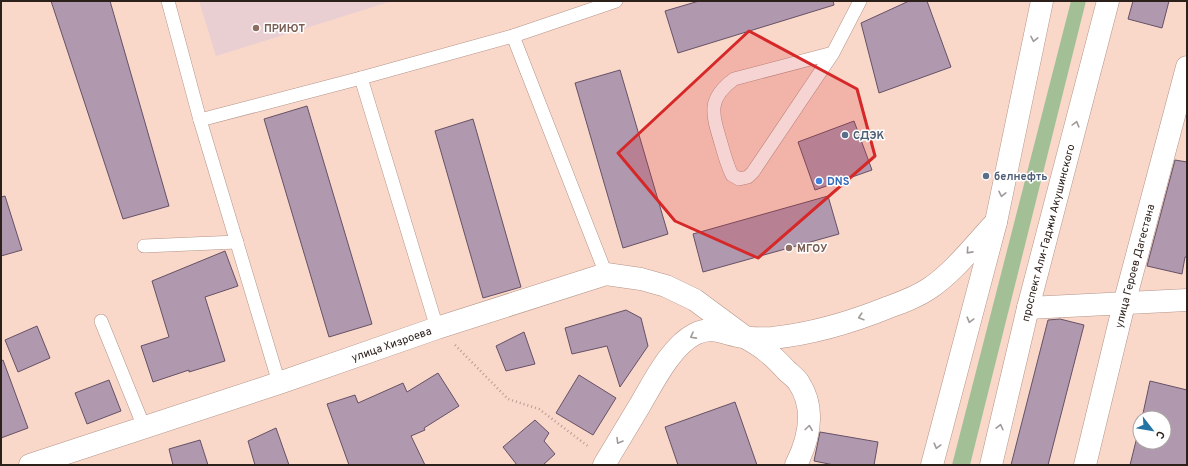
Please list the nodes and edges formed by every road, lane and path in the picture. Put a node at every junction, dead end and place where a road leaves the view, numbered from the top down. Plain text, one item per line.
1 (168, 1) edge
2 (616, 1) edge
3 (860, 1) edge
4 (1042, 1) edge
5 (1108, 1) edge
6 (513, 36) junction
7 (834, 53) junction
8 (1187, 67) edge
9 (362, 78) junction
10 (200, 120) junction
11 (996, 222) junction
12 (237, 242) junction
13 (144, 246) dead end
14 (606, 274) junction
15 (1187, 300) edge
16 (1124, 304) junction
17 (1028, 308) junction
18 (101, 321) dead end
19 (437, 328) junction
20 (745, 337) junction
21 (279, 383) junction
22 (144, 427) junction
23 (605, 463) edge
24 (30, 465) edge
25 (796, 465) edge
26 (932, 465) edge
27 (991, 465) edge
28 (1085, 465) edge

1 - 10 lane
2 - 6 lane
3 - 7 lane
4 -> 11 main road
17 -> 5 main road, проспект Али-Гаджи Акушинского
6 - 9 lane
6 - 14 lane
7 - 7 lane
8 - 16 main road, улица Героев Дагестана
9 - 10 lane
9 - 19 lane
10 - 12 lane
11 -> 20 main road
11 -> 26 main road
12 - 13 lane
12 - 21 lane
14 - 19 main road, улица Хизроева
14 - 20 main road, улица Хизроева
15 - 16 main road
16 - 17 main road
16 - 28 main road, улица Героев Дагестана
27 -> 17 main road, проспект Али-Гаджи Акушинского
18 - 22 lane
19 - 21 main road, улица Хизроева
19 - 23 path
20 -> 23 main road
25 -> 20 main road
21 - 22 main road, улица Хизроева
22 - 24 main road, улица Хизроева

